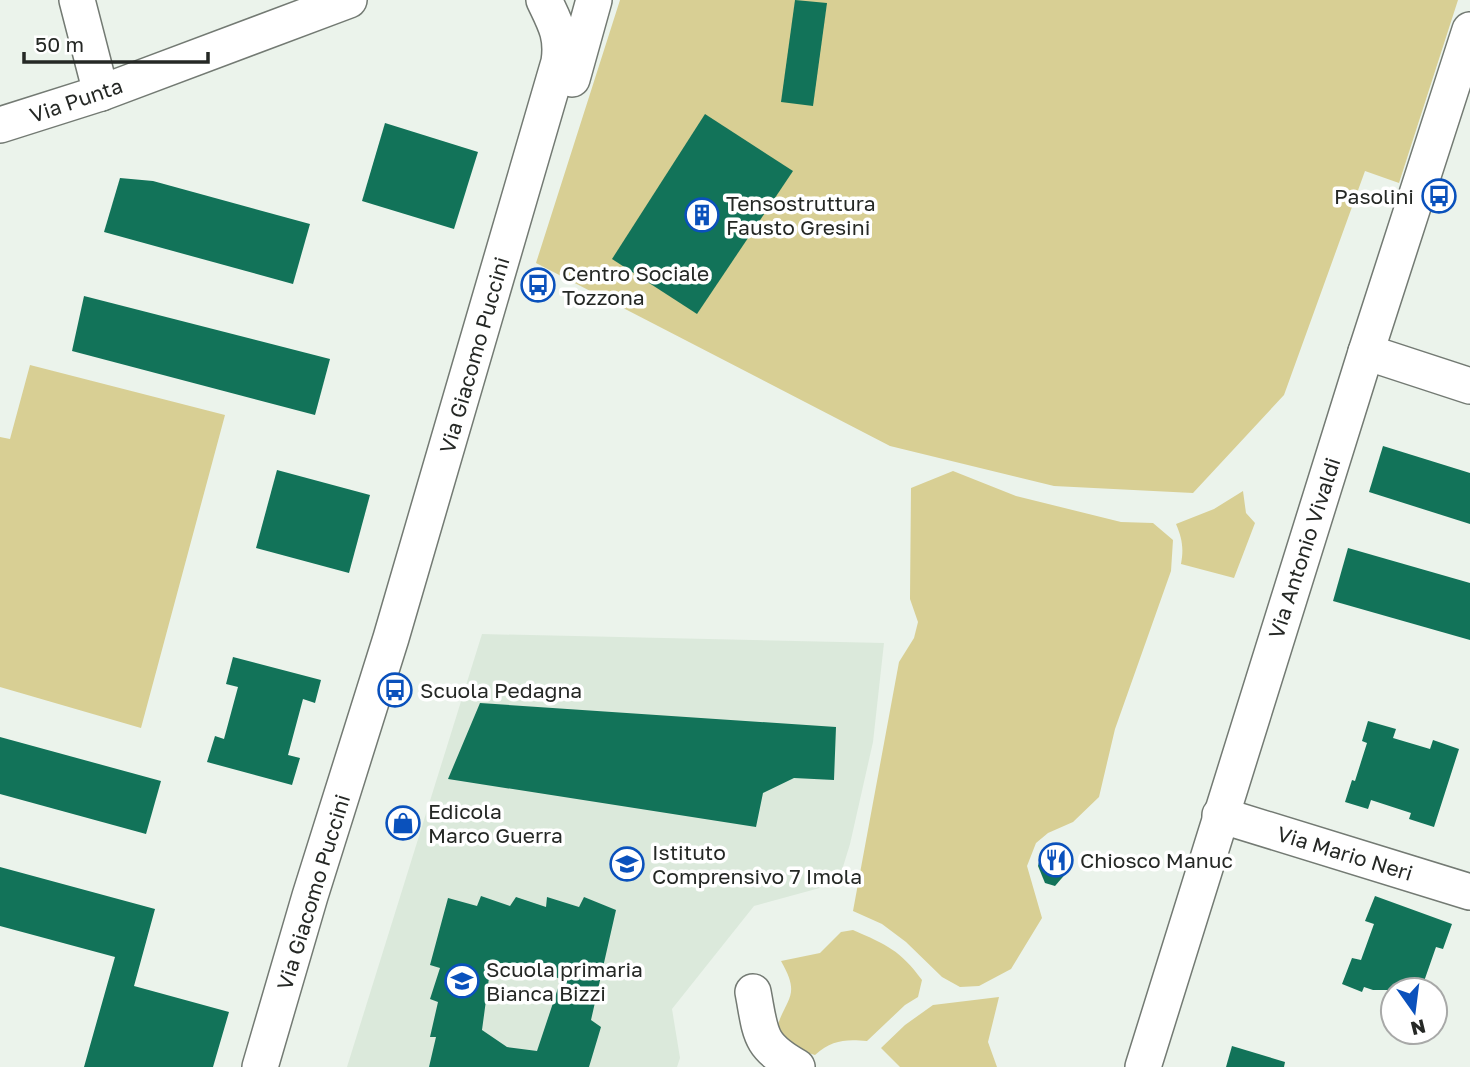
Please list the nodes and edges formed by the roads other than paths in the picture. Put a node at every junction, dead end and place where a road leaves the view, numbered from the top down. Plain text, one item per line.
1 (76, 0) edge
2 (349, 0) edge
3 (544, 0) edge
4 (555, 0) edge
5 (580, 0) edge
6 (594, 0) edge
7 (1470, 30) edge
8 (101, 93) junction
9 (0, 125) edge
10 (546, 138) junction
11 (1366, 352) junction
12 (1470, 386) edge
13 (401, 641) junction
14 (1220, 815) junction
15 (1470, 892) edge
16 (753, 992) dead end
17 (260, 1067) edge
18 (283, 1067) edge
19 (797, 1067) edge
20 (1143, 1067) edge

1 - 8 street
2 - 8 street, Via Punta
3 - 10 street, Via Giacomo Puccini
4 - 5 street
6 - 10 street, Via Giacomo Puccini
7 - 11 street, Via Antonio Vivaldi
8 - 9 street, Via Punta
10 - 13 street, Via Giacomo Puccini
11 - 12 street
11 - 14 street, Via Antonio Vivaldi
13 - 17 street, Via Giacomo Puccini
13 - 18 street, Via Giacomo Puccini
14 - 15 street, Via Mario Neri
14 - 20 street, Via Antonio Vivaldi
16 - 19 street

